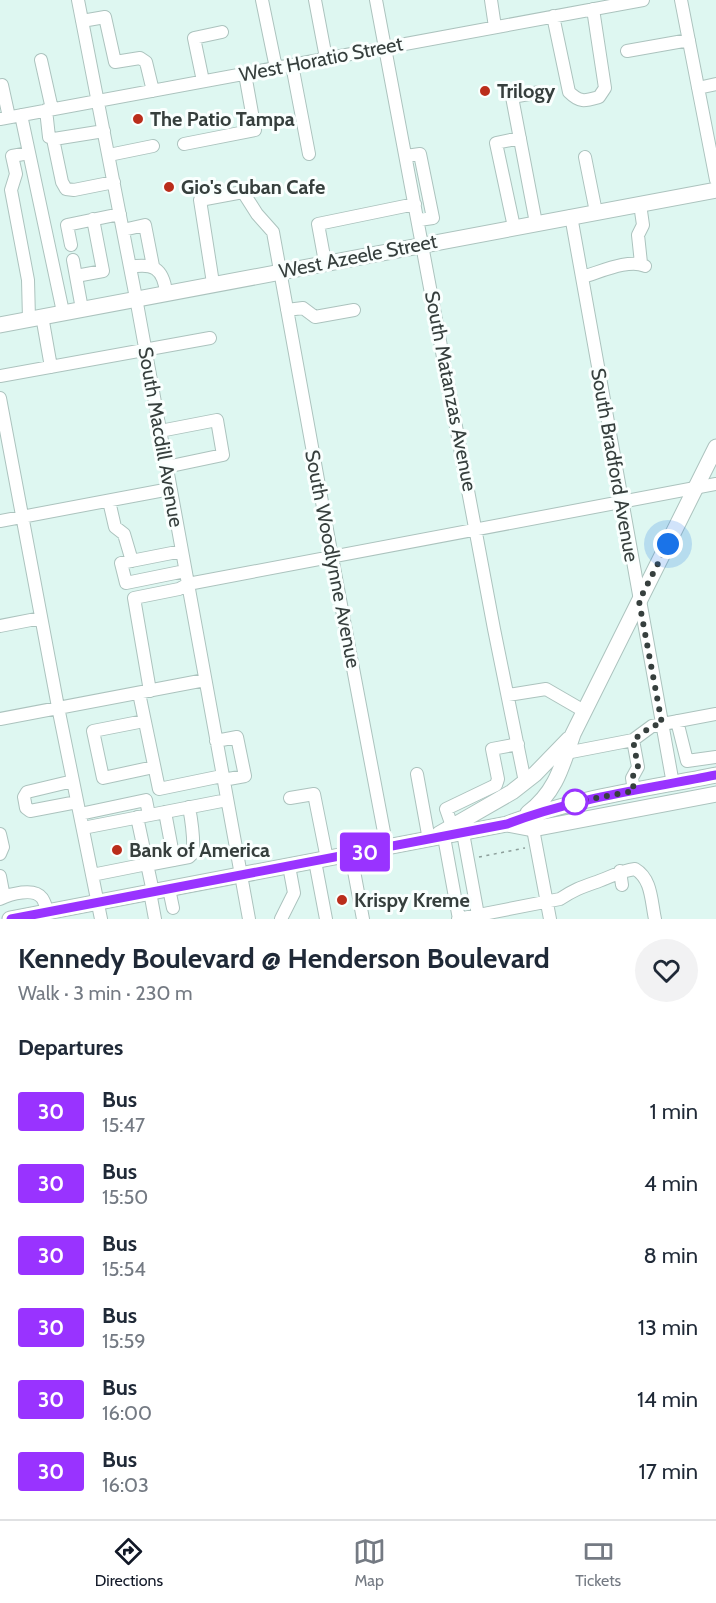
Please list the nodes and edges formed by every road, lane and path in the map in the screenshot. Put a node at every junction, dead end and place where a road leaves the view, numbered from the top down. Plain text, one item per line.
1 (78, 0) edge
2 (262, 0) edge
3 (315, 0) edge
4 (376, 0) edge
5 (491, 0) edge
6 (643, 0) edge
7 (681, 0) edge
8 (593, 9) junction
9 (553, 16) junction
10 (82, 21) junction
11 (495, 27) junction
12 (222, 32) dead end
13 (689, 40) junction
14 (385, 47) junction
15 (627, 51) dead end
16 (326, 58) junction
17 (41, 60) dead end
18 (292, 65) junction
19 (276, 68) junction
20 (245, 74) junction
21 (203, 81) junction
22 (716, 84) edge
23 (2, 85) dead end
24 (698, 88) junction
25 (153, 91) junction
26 (540, 92) dead end
27 (98, 101) junction
28 (49, 110) junction
29 (10, 117) edge
30 (104, 131) junction
31 (520, 138) junction
32 (53, 139) junction
33 (184, 144) dead end
34 (153, 146) dead end
35 (713, 152) edge
36 (29, 153) junction
37 (309, 154) dead end
38 (109, 155) junction
39 (406, 156) junction
40 (585, 157) dead end
41 (716, 180) edge
42 (114, 182) junction
43 (716, 190) edge
44 (415, 204) junction
45 (640, 204) junction
46 (596, 212) junction
47 (120, 214) junction
48 (571, 216) junction
49 (93, 219) junction
50 (419, 220) junction
51 (536, 223) junction
52 (514, 227) junction
53 (123, 230) junction
54 (423, 243) junction
55 (71, 245) dead end
56 (74, 260) dead end
57 (325, 262) junction
58 (153, 266) junction
59 (130, 267) junction
60 (280, 271) junction
61 (76, 276) junction
62 (582, 277) junction
63 (213, 284) junction
64 (166, 292) junction
65 (136, 298) junction
66 (82, 309) junction
67 (287, 310) junction
68 (354, 310) dead end
69 (63, 312) junction
70 (35, 318) junction
71 (0, 325) edge
72 (210, 338) dead end
73 (146, 351) junction
74 (51, 367) junction
75 (0, 376) edge
76 (0, 398) edge
77 (160, 431) junction
78 (716, 447) edge
79 (166, 467) junction
80 (716, 484) edge
81 (696, 487) junction
82 (170, 489) junction
83 (109, 501) junction
84 (621, 501) junction
85 (22, 517) junction
86 (0, 521) edge
87 (476, 529) junction
88 (182, 551) junction
89 (167, 554) junction
90 (332, 557) junction
91 (132, 561) junction
92 (185, 571) junction
93 (170, 574) junction
94 (188, 584) junction
95 (639, 601) junction
96 (41, 618) junction
97 (0, 626) edge
98 (205, 680) junction
99 (144, 692) junction
100 (508, 694) junction
101 (58, 707) junction
102 (584, 711) junction
103 (716, 714) edge
104 (0, 719) edge
105 (677, 721) junction
106 (144, 722) junction
107 (662, 724) junction
108 (573, 734) junction
109 (633, 740) junction
110 (216, 741) junction
111 (518, 744) junction
112 (566, 753) junction
113 (716, 757) edge
114 (154, 767) junction
115 (417, 774) dead end
116 (716, 775) edge
117 (223, 778) junction
118 (73, 781) junction
119 (525, 782) junction
120 (673, 784) junction
121 (634, 791) junction
122 (716, 794) edge
123 (290, 798) dead end
124 (227, 800) junction
125 (122, 805) junction
126 (78, 808) junction
127 (186, 808) junction
128 (165, 812) junction
129 (137, 818) junction
130 (507, 824) junction
131 (82, 828) junction
132 (0, 834) edge
133 (447, 834) junction
134 (530, 836) junction
135 (387, 848) junction
136 (0, 854) edge
137 (351, 855) junction
138 (174, 860) junction
139 (321, 860) junction
140 (468, 862) junction
141 (147, 865) junction
142 (289, 866) junction
143 (620, 871) junction
144 (92, 874) junction
145 (241, 875) junction
146 (0, 876) edge
147 (622, 885) dead end
148 (169, 889) junction
149 (152, 892) junction
150 (2, 898) edge
151 (547, 901) junction
152 (98, 903) junction
153 (173, 908) dead end
154 (48, 912) junction
155 (478, 915) junction
156 (19, 918) edge
157 (101, 919) edge
158 (155, 919) edge
159 (249, 919) edge
160 (281, 919) edge
161 (326, 919) edge
162 (363, 919) edge
163 (459, 919) edge
164 (550, 919) edge
165 (655, 919) edge

1 - 10 street, South Macdill Avenue
2 - 19 street
3 - 16 street
4 - 14 street, South Matanzas Avenue
5 - 11 street
6 - 8 street, West Horatio Street
7 - 13 street
8 - 9 street, West Horatio Street
8 - 9 street
9 - 11 street, West Horatio Street
10 - 25 street
10 - 27 street, South Macdill Avenue
11 - 14 street, West Horatio Street
12 - 21 street
13 - 15 street
13 - 24 street
14 - 16 street, West Horatio Street
14 - 39 street, South Matanzas Avenue
16 - 18 street, West Horatio Street
17 - 28 street
18 - 19 street, West Horatio Street
18 - 37 street
19 - 20 street, West Horatio Street
20 - 21 street, West Horatio Street
20 - 33 street
21 - 25 street, West Horatio Street
22 - 24 street
23 - 29 street
24 - 35 street
25 - 27 street, West Horatio Street
26 - 31 street
27 - 28 street, West Horatio Street
27 - 30 street, South Macdill Avenue
28 - 29 street, West Horatio Street
28 - 32 street
29 - 36 street
30 - 32 street
30 - 38 street, South Macdill Avenue
31 - 51 street
31 - 52 street
32 - 42 street
34 - 38 street
35 - 41 street
36 - 69 street
36 - 70 street
38 - 42 street, South Macdill Avenue
39 - 44 street, South Matanzas Avenue
39 - 50 street
40 - 46 street
42 - 47 street, South Macdill Avenue
43 - 45 main road, West Azeele Street
44 - 50 street, South Matanzas Avenue
44 - 57 street
45 - 46 main road, West Azeele Street
45 - 62 street
46 - 48 main road, West Azeele Street
47 - 49 street
47 - 53 street, South Macdill Avenue
48 - 51 main road, West Azeele Street
48 - 62 street, South Bradford Avenue
49 - 55 street
49 - 61 street
50 - 54 street, South Matanzas Avenue
51 - 52 main road, West Azeele Street
52 - 54 main road, West Azeele Street
53 - 58 street
53 - 59 street, South Macdill Avenue
54 - 57 main road, West Azeele Street
54 - 87 street, South Matanzas Avenue
56 - 61 street
57 - 60 main road, West Azeele Street
58 - 59 street
58 - 64 street
59 - 65 street, South Macdill Avenue
60 - 63 main road, West Azeele Street
60 - 63 street, South Woodlynne Avenue
60 - 67 street, South Woodlynne Avenue
61 - 66 street
62 - 84 street, South Bradford Avenue
63 - 64 main road, West Azeele Street
64 - 65 main road, West Azeele Street
65 - 66 main road, West Azeele Street
65 - 73 street, South Macdill Avenue
66 - 69 main road, West Azeele Street
67 - 68 street
67 - 90 street, South Woodlynne Avenue
69 - 70 main road, West Azeele Street
70 - 71 main road, West Azeele Street
70 - 74 street
72 - 73 street
73 - 74 street
73 - 77 street, South Macdill Avenue
74 - 75 street
76 - 85 street
77 - 79 street, South Macdill Avenue
77 - 79 street
78 - 81 main road
79 - 82 street, South Macdill Avenue
80 - 81 street
81 - 84 street
81 - 95 main road
82 - 83 street
82 - 88 street, South Macdill Avenue
83 - 85 street
83 - 91 street
84 - 87 street
84 - 95 street, South Bradford Avenue
85 - 86 street
85 - 96 street
87 - 90 street
87 - 100 street, South Matanzas Avenue
88 - 89 street
88 - 92 street, South Macdill Avenue
89 - 91 street
89 - 93 street
90 - 94 street
90 - 135 street, South Woodlynne Avenue
91 - 93 street
92 - 93 street
92 - 94 street, South Macdill Avenue
94 - 98 street, South Macdill Avenue
94 - 99 street
95 - 102 main road
95 - 107 street, South Bradford Avenue
96 - 97 street
96 - 101 street
98 - 99 street
98 - 110 street, South Macdill Avenue
99 - 101 street
99 - 106 street
100 - 102 street
100 - 111 street, South Matanzas Avenue
101 - 104 street
101 - 118 street
102 - 108 main road
103 - 105 street
105 - 107 street
105 - 113 street
106 - 114 street
106 - 114 street
107 - 109 street
107 - 120 street, South Bradford Avenue
108 - 112 main road
108 - 119 main road
109 - 112 street
109 - 121 street
110 - 117 street, South Macdill Avenue
110 - 117 street
111 - 119 street, South Matanzas Avenue
111 - 133 street
112 - 130 main road
114 - 117 street
115 - 133 street
116 - 120 main road
117 - 124 street, South Macdill Avenue
118 - 126 street
118 - 126 street
119 - 133 main road
120 - 121 main road
121 - 130 main road
122 - 134 main road
123 - 139 street
124 - 127 street
124 - 145 street, South Macdill Avenue
125 - 126 street
125 - 129 street
125 - 129 street
126 - 131 street
127 - 128 street
127 - 138 street
128 - 129 street
128 - 138 street
129 - 131 street
129 - 141 street
130 - 133 main road
130 - 134 main road
131 - 144 street
132 - 136 street
133 - 135 main road
133 - 140 street
133 - 163 street
134 - 140 path
134 - 151 street
135 - 137 main road
137 - 139 main road
137 - 162 street
138 - 141 street
139 - 142 main road
139 - 161 street
140 - 155 street
141 - 144 street
141 - 149 street
142 - 145 main road
142 - 160 street
143 - 147 street
143 - 151 street
143 - 165 street
144 - 152 street
145 - 148 main road
145 - 159 street, South Macdill Avenue
146 - 150 street
148 - 149 main road
148 - 153 street
149 - 152 main road
149 - 158 street
150 - 154 street
151 - 155 street
151 - 164 street
152 - 154 main road
152 - 157 street
154 - 156 main road
155 - 163 street

